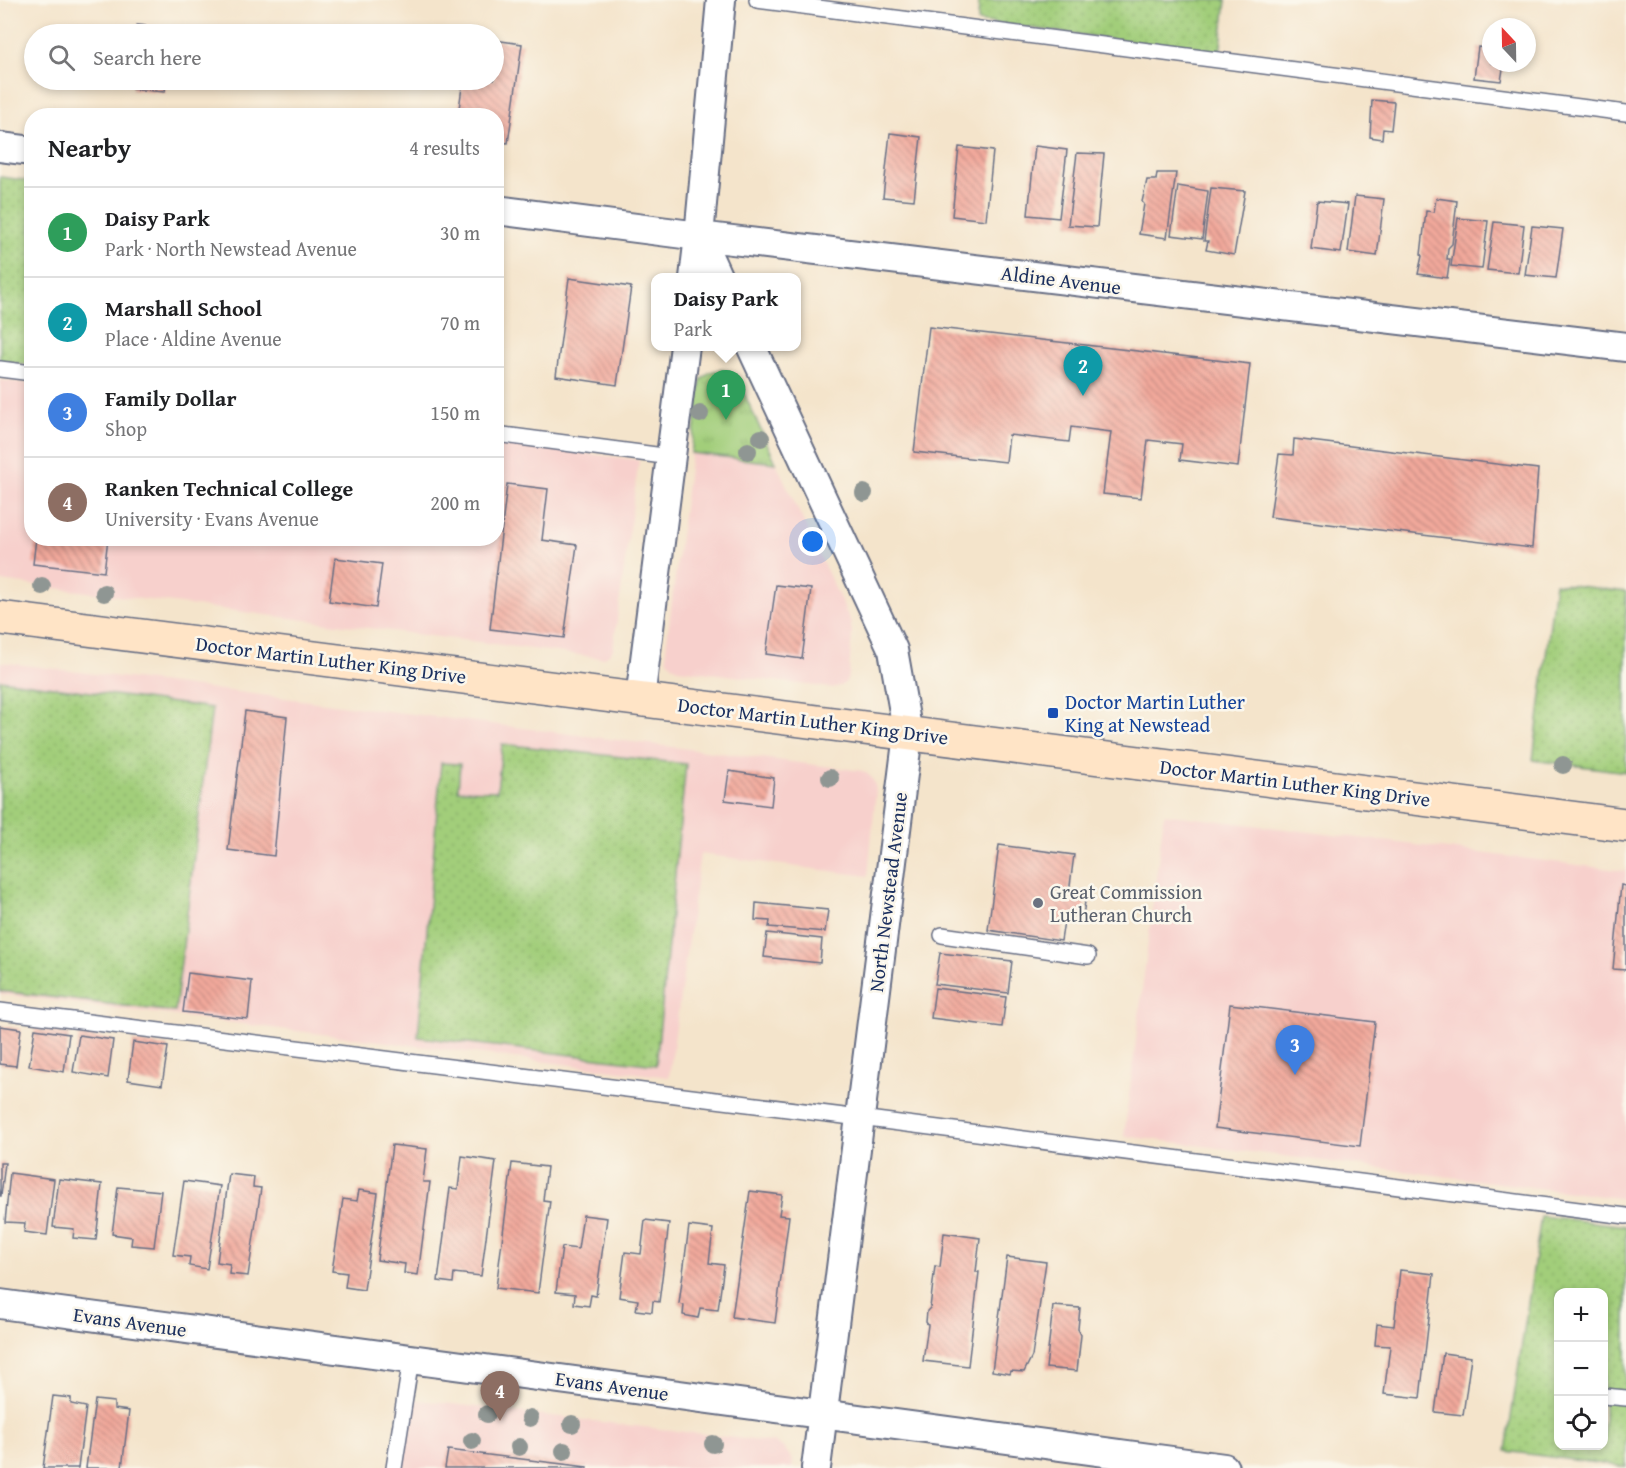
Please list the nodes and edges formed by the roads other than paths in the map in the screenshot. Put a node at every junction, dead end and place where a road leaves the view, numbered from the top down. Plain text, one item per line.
1 (721, 0) edge
2 (757, 0) edge
3 (1626, 113) edge
4 (0, 147) edge
5 (24, 150) edge
6 (504, 211) edge
7 (699, 236) junction
8 (695, 273) edge
9 (716, 273) edge
10 (1626, 347) edge
11 (684, 351) edge
12 (753, 351) edge
13 (0, 369) edge
14 (24, 372) edge
15 (504, 435) edge
16 (671, 457) junction
17 (0, 618) edge
18 (640, 699) junction
19 (908, 734) junction
20 (1626, 825) edge
21 (942, 935) dead end
22 (1088, 956) dead end
23 (0, 1011) edge
24 (860, 1118) junction
25 (1626, 1216) edge
26 (0, 1304) edge
27 (411, 1359) junction
28 (1608, 1396) edge
29 (1626, 1398) edge
30 (822, 1415) junction
31 (394, 1468) edge
32 (816, 1468) edge
33 (1224, 1468) edge

1 - 7 street
2 - 3 lane
4 - 5 street
6 - 7 street, Aldine Avenue
7 - 8 street
7 - 9 street
7 - 10 street, Aldine Avenue
11 - 16 street
12 - 19 street, North Newstead Avenue
13 - 14 lane
15 - 16 lane
16 - 18 street
17 - 18 main road, Doctor Martin Luther King Drive
18 - 19 main road, Doctor Martin Luther King Drive
19 - 20 main road, Doctor Martin Luther King Drive
19 - 24 street, North Newstead Avenue
21 - 22 lane
23 - 24 lane
24 - 25 lane
24 - 30 street, North Newstead Avenue
26 - 27 street, Evans Avenue
27 - 30 street, Evans Avenue
27 - 31 lane
28 - 29 lane
30 - 32 street, North Newstead Avenue
30 - 33 street, Evans Avenue

